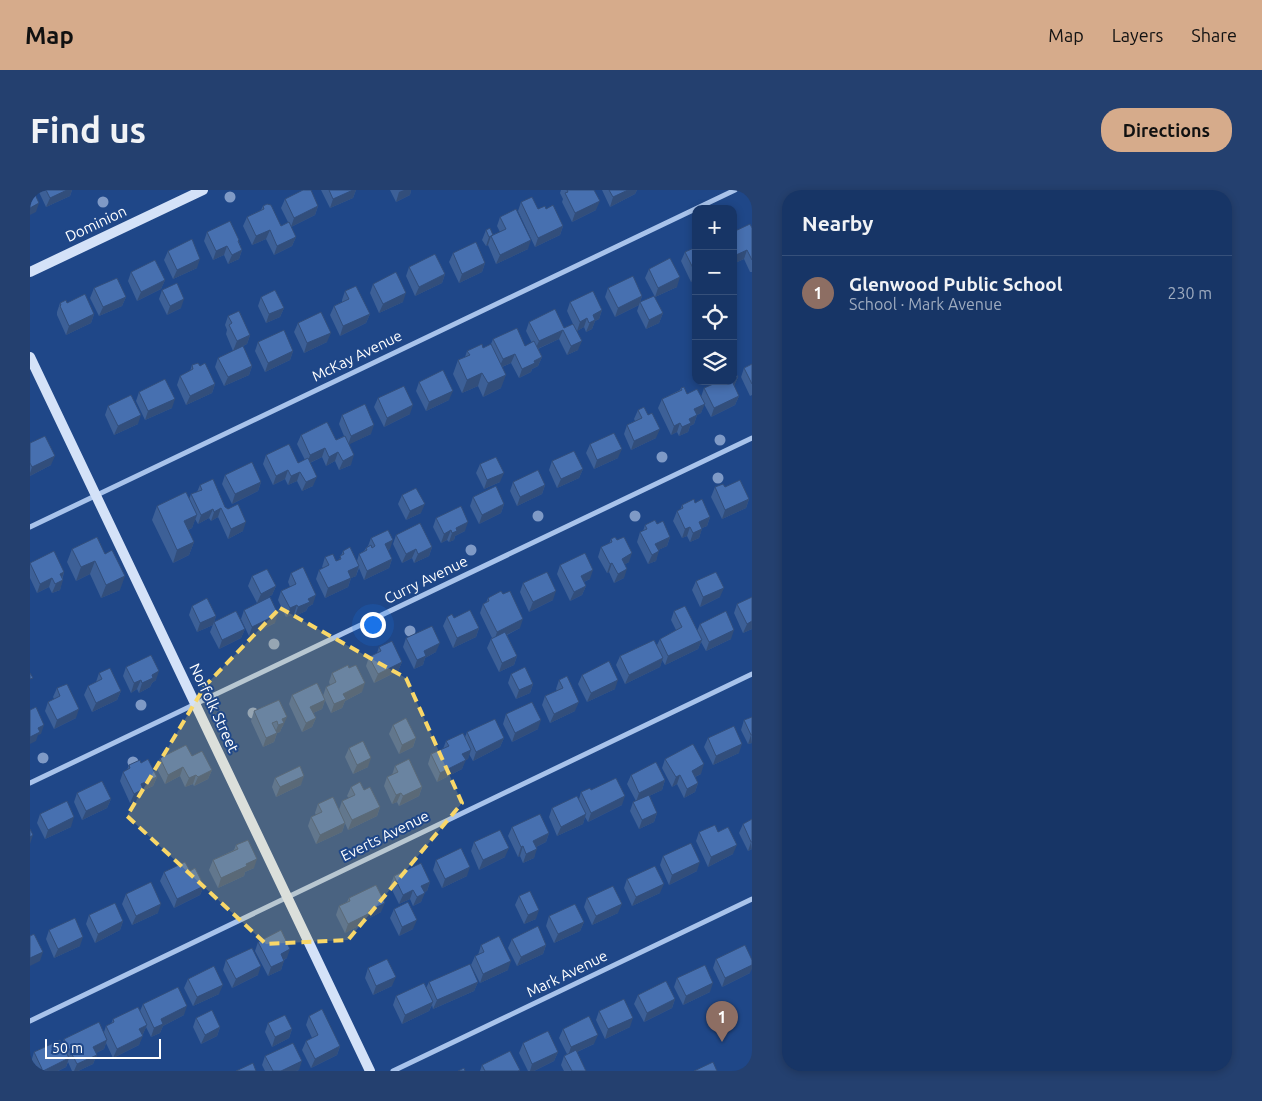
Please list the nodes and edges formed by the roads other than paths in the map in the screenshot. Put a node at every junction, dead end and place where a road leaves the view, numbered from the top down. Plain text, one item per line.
1 (203, 190) edge
2 (735, 190) edge
3 (30, 272) edge
4 (30, 357) edge
5 (752, 438) edge
6 (96, 495) junction
7 (30, 527) edge
8 (752, 674) edge
9 (195, 704) junction
10 (30, 783) edge
11 (287, 897) junction
12 (752, 900) edge
13 (30, 1020) edge
14 (370, 1071) edge
15 (393, 1071) edge

1 - 3 street, Dominion
2 - 6 street, McKay Avenue
4 - 6 street, Norfolk Street
5 - 9 street, Curry Avenue
6 - 7 street, McKay Avenue
6 - 9 street, Norfolk Street
8 - 11 street, Everts Avenue
9 - 10 street, Curry Avenue
9 - 11 street, Norfolk Street
11 - 13 street, Everts Avenue
11 - 14 street, Norfolk Street
12 - 15 street, Mark Avenue

